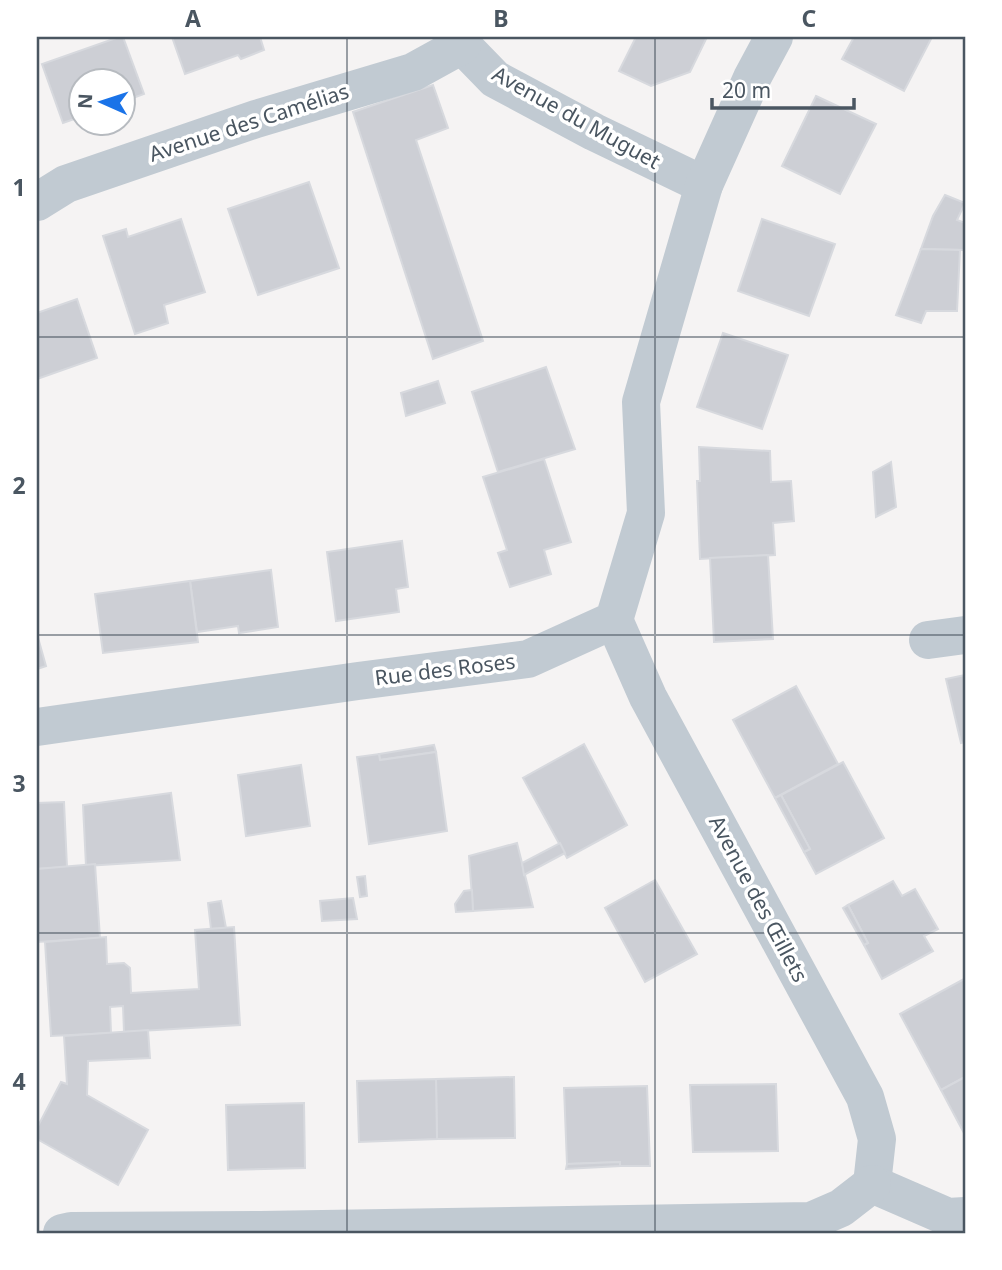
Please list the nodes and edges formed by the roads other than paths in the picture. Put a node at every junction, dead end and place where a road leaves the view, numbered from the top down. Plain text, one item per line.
1 (774, 37) edge
2 (460, 41) edge
3 (704, 186) junction
4 (37, 202) edge
5 (614, 620) junction
6 (965, 635) edge
7 (928, 640) dead end
8 (37, 727) edge
9 (872, 1184) junction
10 (965, 1216) edge
11 (62, 1233) edge

1 - 3 street
2 - 3 street, Avenue du Muguet
2 - 4 street, Avenue des Camélias
3 - 5 street
5 - 8 street, Rue des Roses
5 - 9 street, Avenue des Œillets
6 - 7 street
9 - 10 street
9 - 11 street

